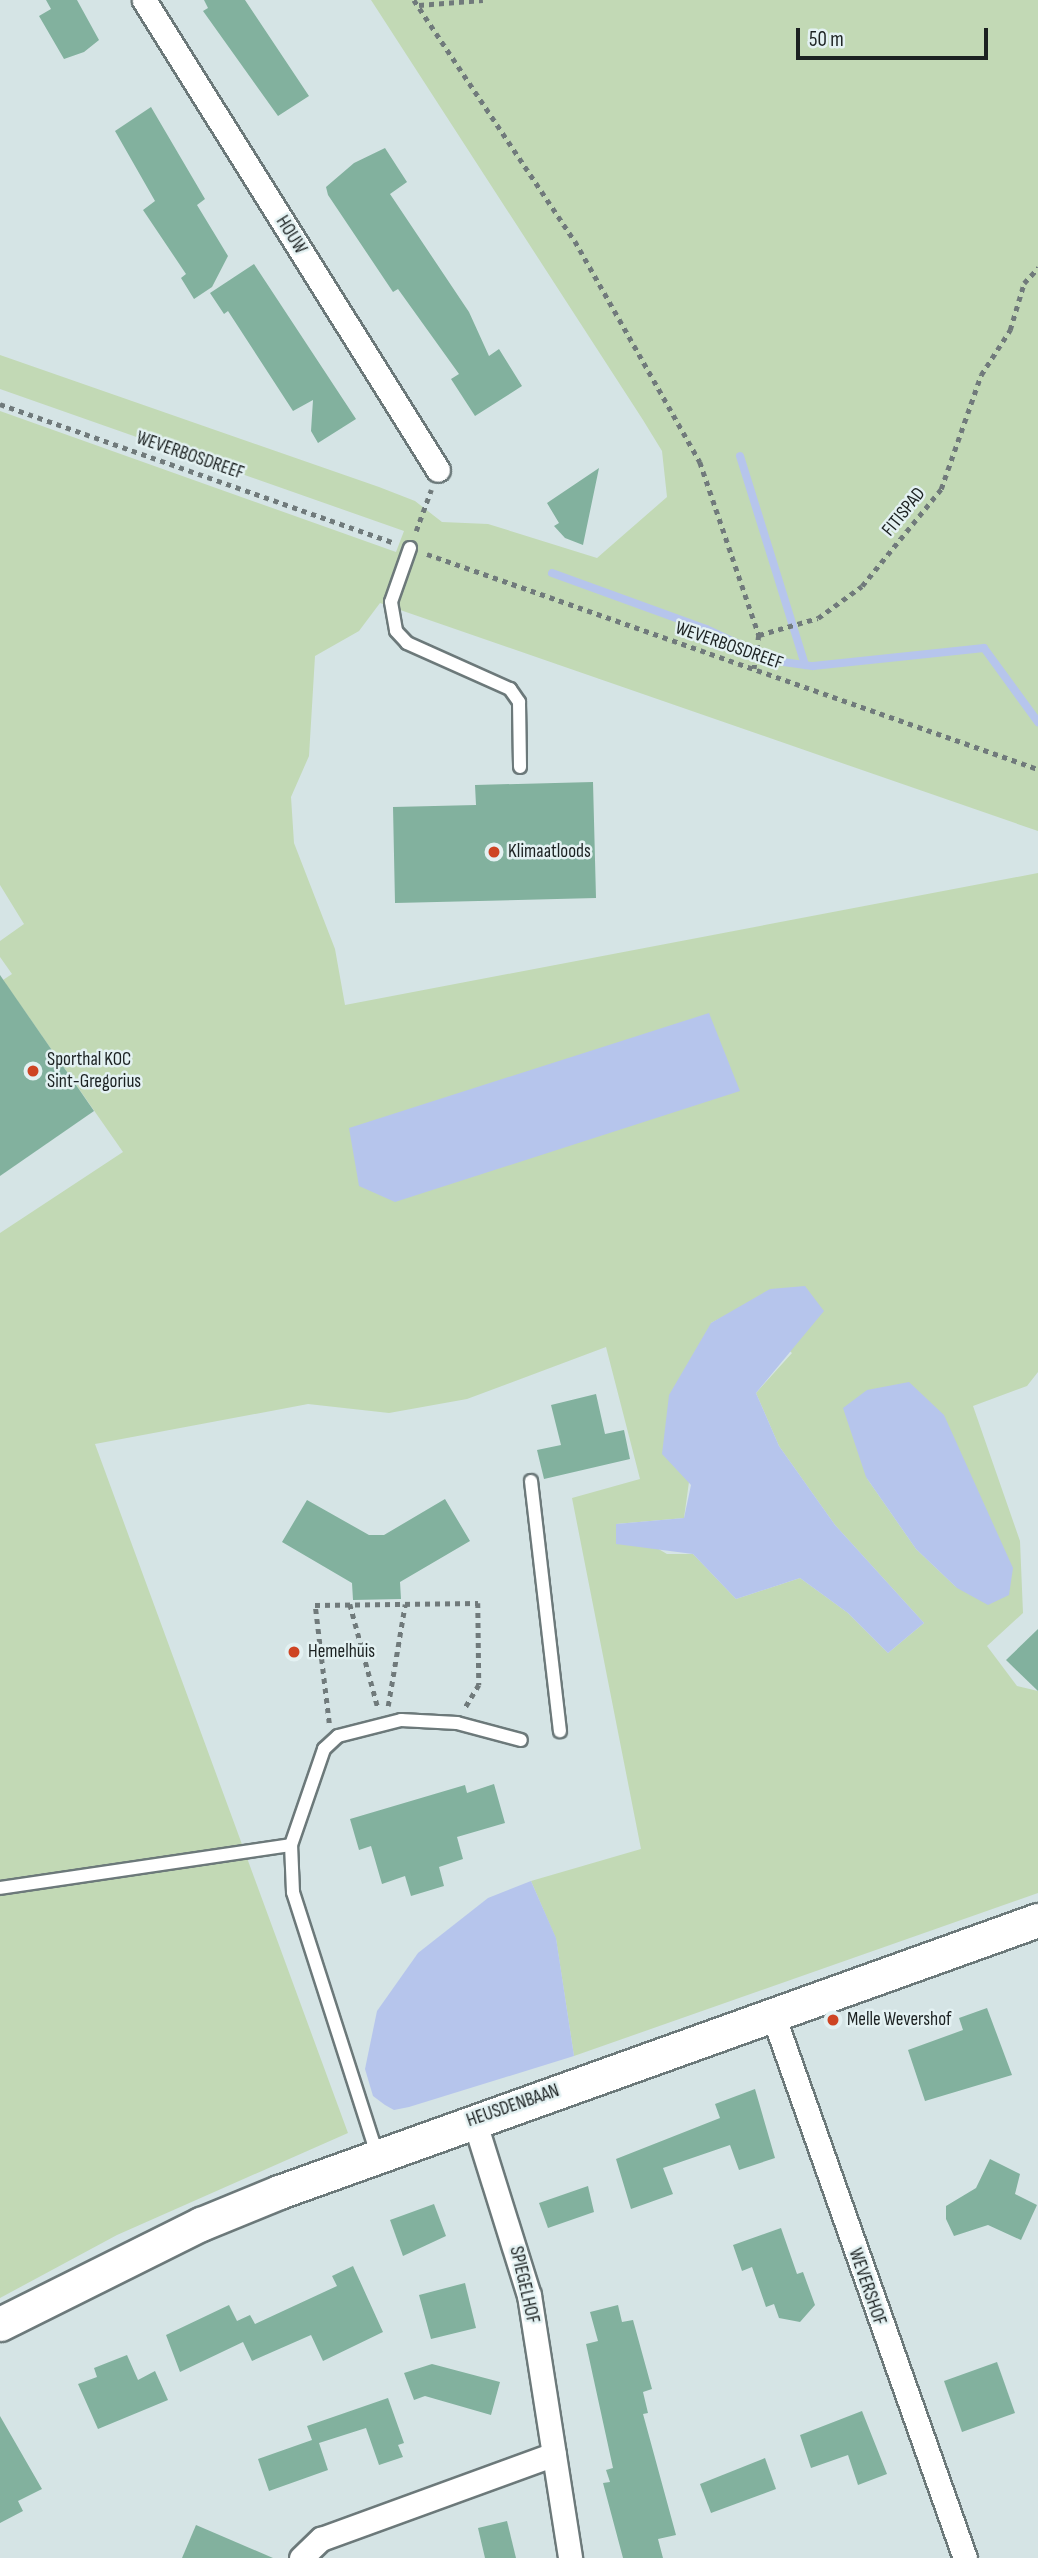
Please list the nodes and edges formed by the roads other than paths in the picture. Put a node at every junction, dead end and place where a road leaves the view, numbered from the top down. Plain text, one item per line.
1 (144, 0) edge
2 (439, 470) road end
3 (410, 548) road end
4 (520, 767) dead end
5 (531, 1481) dead end
6 (560, 1731) dead end
7 (521, 1740) dead end
8 (291, 1845) junction
9 (0, 1888) edge
10 (1038, 1920) edge
11 (773, 2015) junction
12 (474, 2120) junction
13 (377, 2155) junction
14 (0, 2324) edge
15 (554, 2454) junction
16 (301, 2558) edge
17 (570, 2558) edge
18 (965, 2558) edge

1 - 2 street, HOUW
3 - 4 lane
5 - 6 lane
7 - 8 lane
8 - 9 lane
8 - 13 lane
10 - 11 main road, HEUSDENBAAN
11 - 12 main road, HEUSDENBAAN
11 - 18 street, WEVERSHOF
12 - 13 main road, HEUSDENBAAN
12 - 15 street, SPIEGELHOF
13 - 14 main road, HEUSDENBAAN
15 - 16 street
15 - 17 street, SPIEGELHOF

